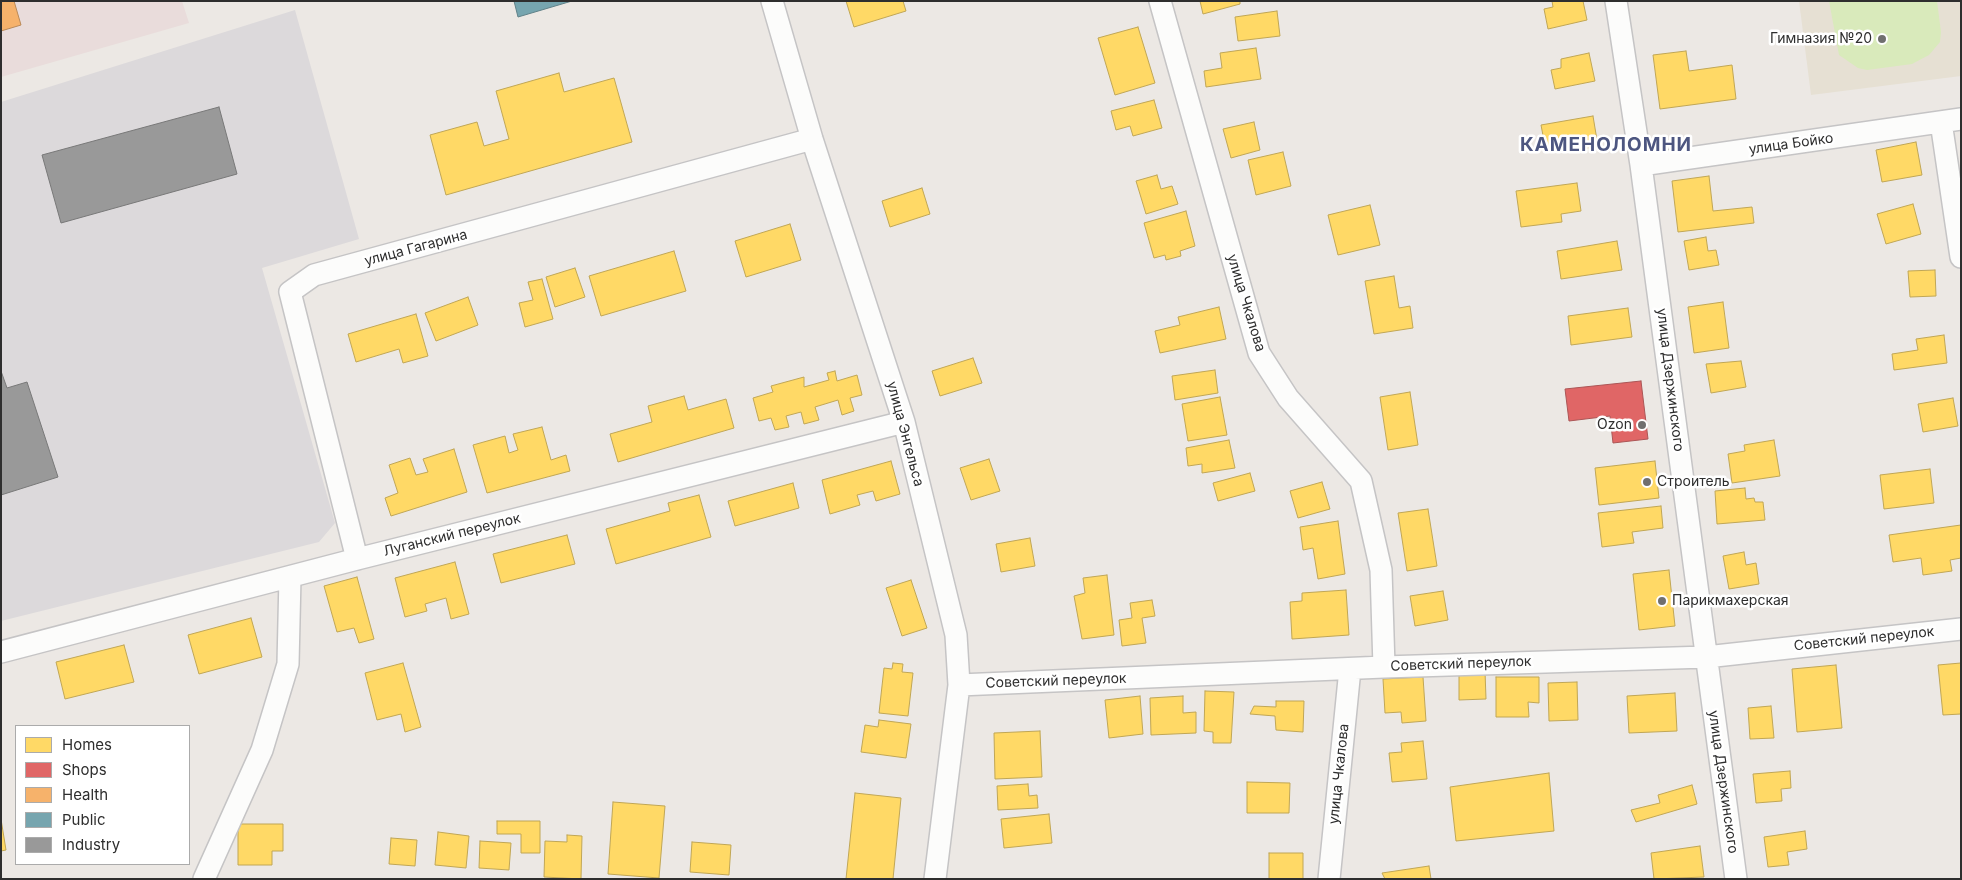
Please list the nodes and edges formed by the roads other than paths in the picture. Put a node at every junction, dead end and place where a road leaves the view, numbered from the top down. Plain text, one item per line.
1 (772, 1) edge
2 (1160, 1) edge
3 (1616, 1) edge
4 (1951, 121) edge
5 (812, 140) junction
6 (1641, 165) junction
7 (1961, 257) edge
8 (904, 422) junction
9 (357, 559) junction
10 (290, 577) junction
11 (1961, 628) edge
12 (1, 652) edge
13 (1706, 657) junction
14 (1384, 666) junction
15 (1350, 669) junction
16 (959, 685) junction
17 (204, 879) edge
18 (935, 879) edge
19 (1329, 879) edge
20 (1736, 879) edge

1 - 5 street, улица Энгельса
2 - 14 street, улица Чкалова
3 - 6 street, улица Дзержинского
4 - 6 street, улица Бойко
4 - 7 street, улица Бойко
5 - 8 street, улица Энгельса
5 - 9 street, улица Гагарина
6 - 13 street, улица Дзержинского
8 - 9 street, Луганский переулок
8 - 16 street, улица Энгельса
9 - 10 street, Луганский переулок
10 - 12 street, Луганский переулок
10 - 17 street
11 - 13 street, Советский переулок
13 - 14 street, Советский переулок
13 - 20 street, улица Дзержинского
14 - 15 street, Советский переулок
15 - 16 street, Советский переулок
15 - 19 street, улица Чкалова
16 - 18 street, улица Энгельса

